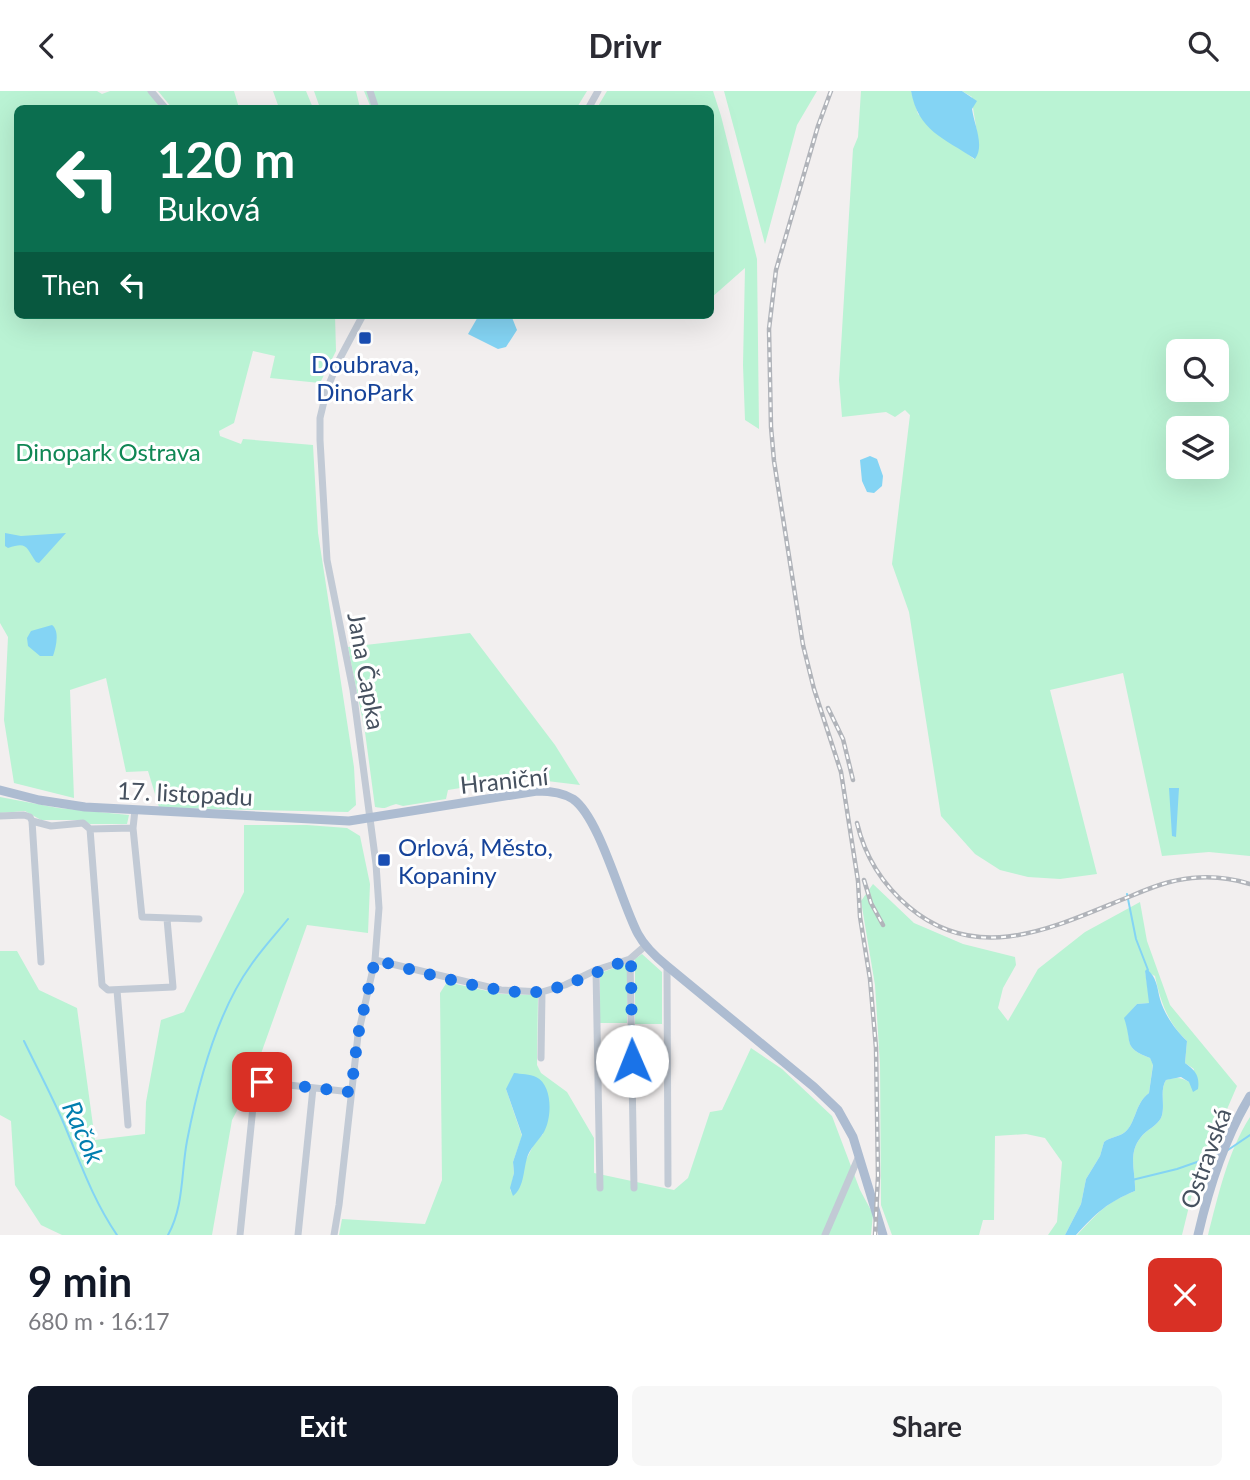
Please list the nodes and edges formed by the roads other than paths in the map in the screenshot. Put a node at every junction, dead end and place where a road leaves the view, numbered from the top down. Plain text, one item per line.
1 (151, 91) edge
2 (163, 105) edge
3 (361, 319) edge
4 (0, 790) edge
5 (135, 810) junction
6 (0, 816) edge
7 (370, 819) junction
8 (32, 821) junction
9 (133, 828) junction
10 (90, 829) junction
11 (167, 919) junction
12 (199, 919) dead end
13 (645, 946) junction
14 (631, 959) junction
15 (375, 960) junction
16 (41, 961) dead end
17 (667, 966) junction
18 (596, 971) junction
19 (117, 990) junction
20 (542, 992) junction
21 (541, 1058) dead end
22 (313, 1089) junction
23 (351, 1092) junction
24 (1250, 1096) edge
25 (128, 1125) dead end
26 (859, 1156) junction
27 (668, 1184) dead end
28 (600, 1188) dead end
29 (634, 1188) dead end
30 (240, 1235) edge
31 (298, 1235) edge
32 (334, 1235) edge
33 (825, 1235) edge
34 (883, 1235) edge
35 (1198, 1235) edge

1 - 2 street
3 - 7 street, Jana Čapka
4 - 5 main road, 17. listopadu
5 - 7 main road, 17. listopadu
5 - 9 street
6 - 8 street
7 - 13 main road, Hraniční
7 - 15 street, Jana Čapka
8 - 10 street
8 - 16 street
9 - 10 street
9 - 11 street
10 - 19 street
11 - 12 street
11 - 19 street
13 - 14 street
13 - 17 main road, Hraniční
14 - 18 street
14 - 29 street
15 - 20 street
15 - 23 street, Jana Čapka
17 - 26 main road, Hraniční
17 - 27 street
18 - 20 street
18 - 28 street
19 - 25 street
20 - 21 street
22 - 23 street
22 - 30 street
22 - 31 street
23 - 32 street, Jana Čapka
24 - 35 main road, Ostravská
26 - 33 street
26 - 34 main road, Hraniční

